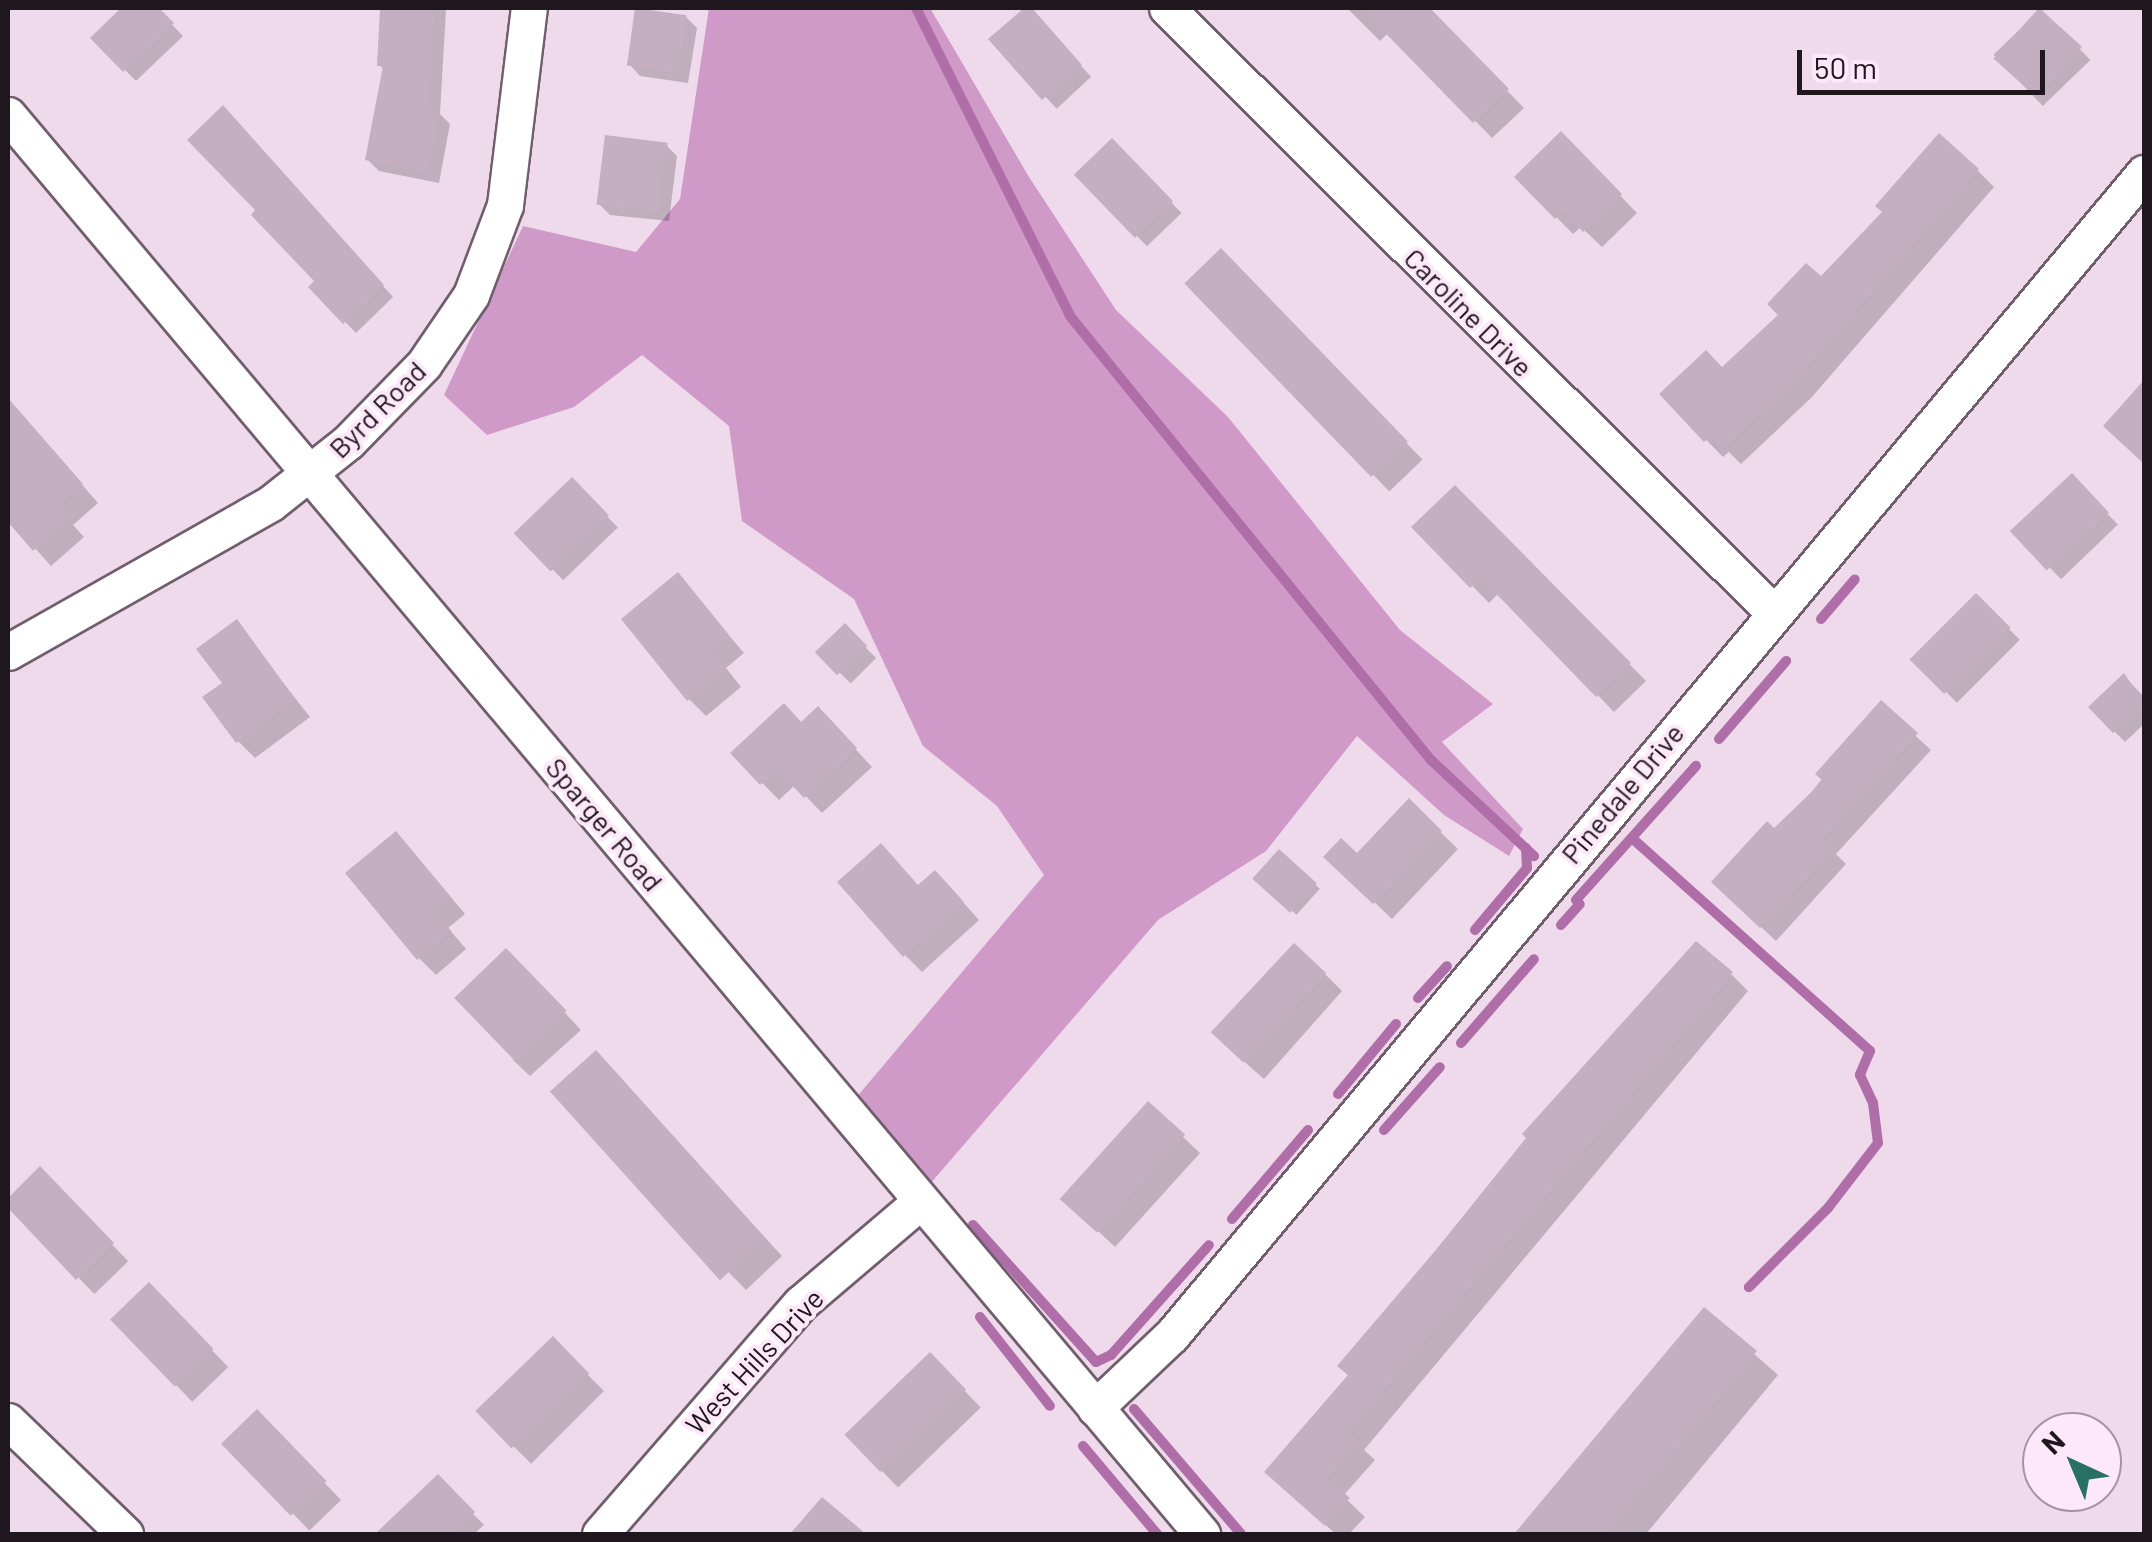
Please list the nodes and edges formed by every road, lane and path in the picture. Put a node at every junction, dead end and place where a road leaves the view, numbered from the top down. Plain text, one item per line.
1 (529, 8) edge
2 (1166, 8) edge
3 (8, 114) edge
4 (2144, 173) edge
5 (311, 474) junction
6 (1774, 614) junction
7 (8, 652) edge
8 (920, 1201) junction
9 (1095, 1408) junction
10 (8, 1421) edge
11 (125, 1534) edge
12 (600, 1534) edge
13 (1202, 1534) edge

1 - 5 street, Byrd Road
2 - 6 street, Caroline Drive
3 - 5 street, Sparger Road
4 - 6 street, Pinedale Drive
5 - 7 street, Byrd Road
5 - 8 street, Sparger Road
6 - 9 street, Pinedale Drive
8 - 9 street, Sparger Road
8 - 12 street, West Hills Drive
9 - 13 street, Sparger Road
10 - 11 street

